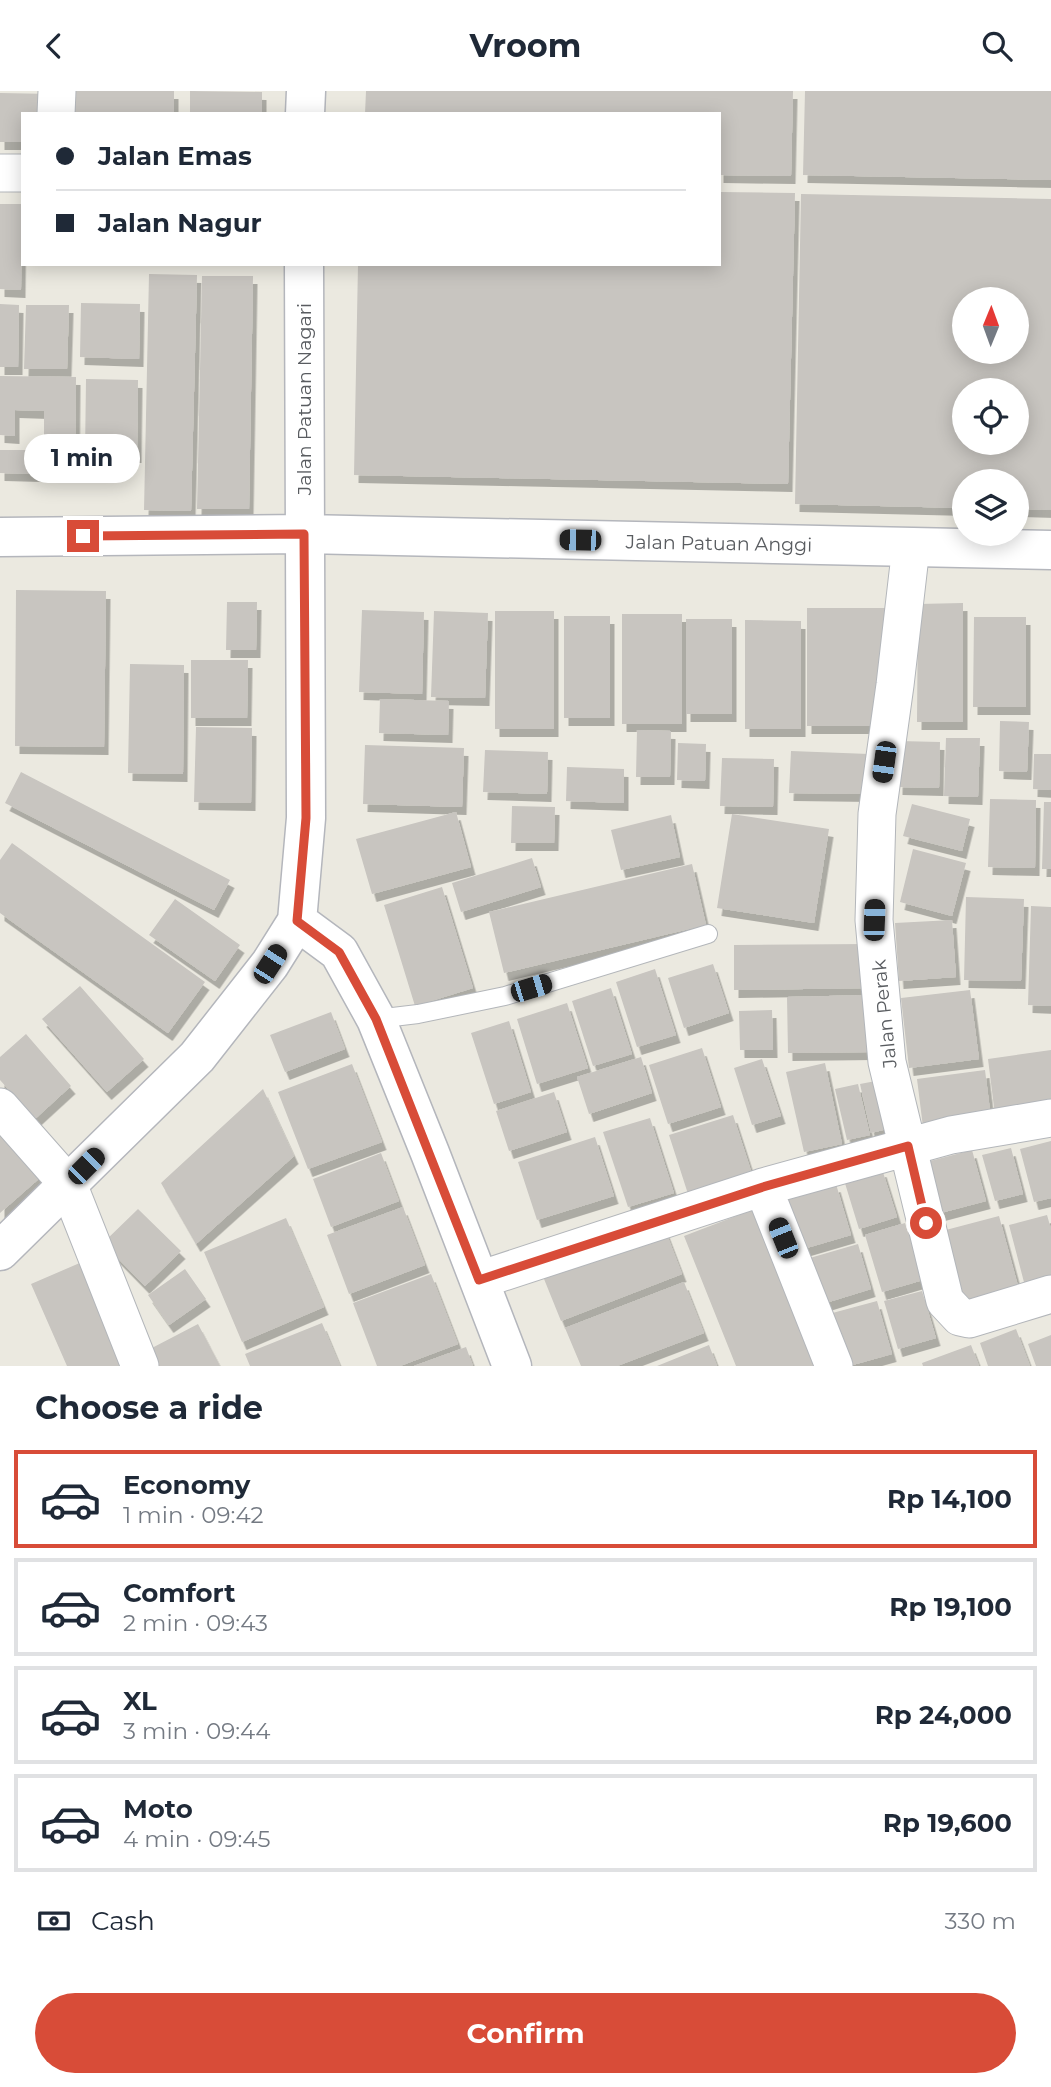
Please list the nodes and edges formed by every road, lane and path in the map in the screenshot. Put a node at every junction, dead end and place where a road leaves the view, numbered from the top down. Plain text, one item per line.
1 (57, 91) edge
2 (306, 91) edge
3 (56, 112) edge
4 (305, 112) edge
5 (0, 173) edge
6 (21, 173) edge
7 (304, 266) edge
8 (304, 534) junction
9 (0, 537) edge
10 (911, 547) junction
11 (1051, 550) edge
12 (297, 921) junction
13 (708, 934) dead end
14 (376, 1019) junction
15 (0, 1107) edge
16 (1051, 1118) edge
17 (908, 1146) junction
18 (68, 1184) junction
19 (763, 1187) junction
20 (0, 1251) edge
21 (479, 1280) junction
22 (1051, 1294) edge
23 (140, 1366) edge
24 (512, 1366) edge
25 (834, 1366) edge

1 - 3 street
2 - 4 street
5 - 6 street
7 - 8 street, Jalan Patuan Nagari
8 - 9 street, Jalan Patuan Anggi
8 - 10 street, Jalan Patuan Anggi
8 - 12 street, Jalan Patuan Nagari
10 - 11 street, Jalan Patuan Anggi
10 - 17 street, Jalan Perak
12 - 14 street
12 - 18 street
13 - 14 lane
14 - 21 street
15 - 18 street
16 - 17 street
17 - 19 street
17 - 22 street, Jalan Perak
18 - 20 street
18 - 23 street
19 - 21 street
19 - 25 street
21 - 24 street

